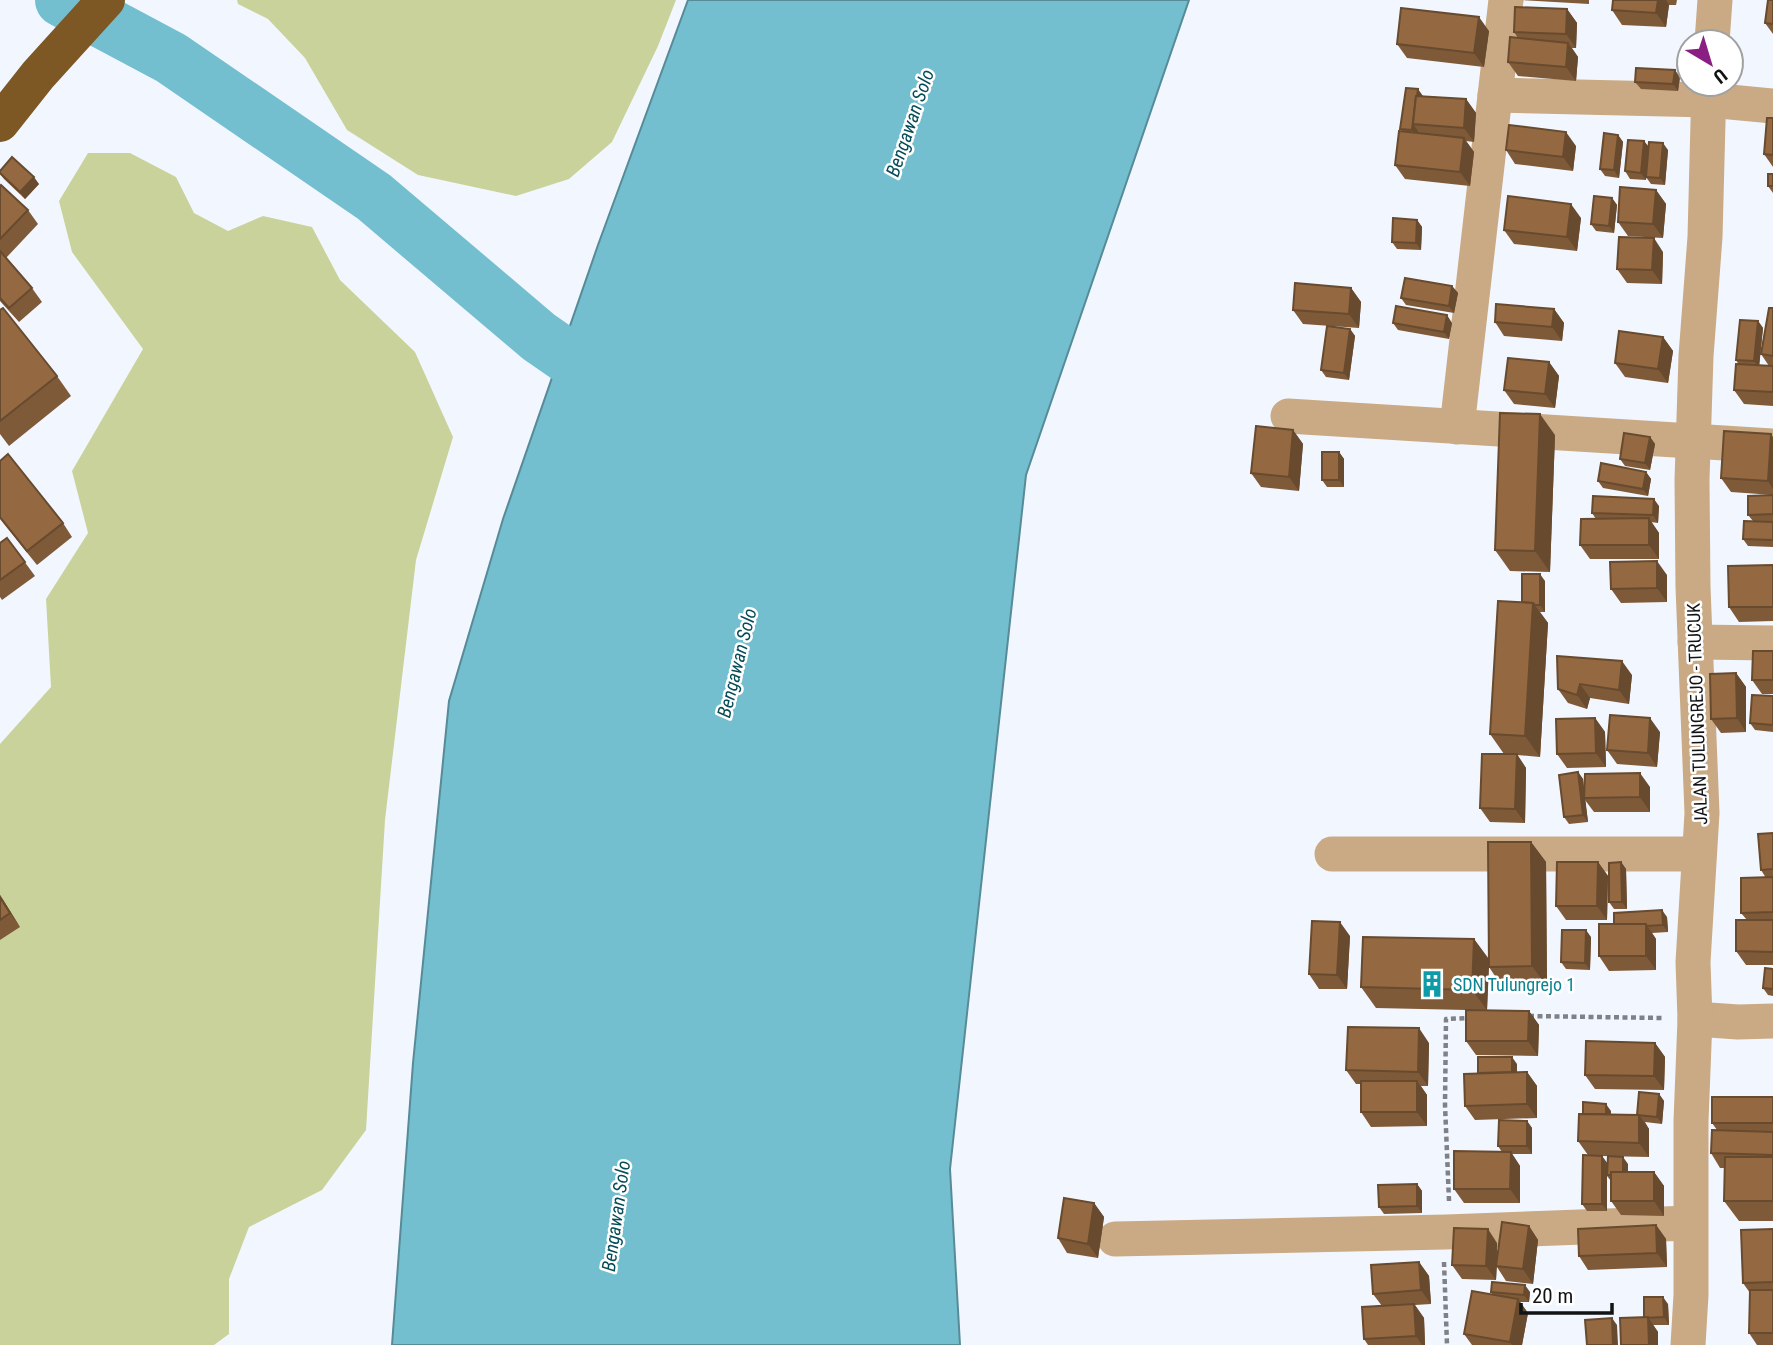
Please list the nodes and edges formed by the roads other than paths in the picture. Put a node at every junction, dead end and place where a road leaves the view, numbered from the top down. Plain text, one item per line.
1 (106, 0) edge
2 (1506, 0) edge
3 (1715, 0) edge
4 (1713, 28) edge
5 (1675, 92) edge
6 (1495, 95) junction
7 (1709, 98) edge
8 (1736, 98) edge
9 (1773, 106) edge
10 (0, 123) edge
11 (1288, 416) dead end
12 (1457, 427) junction
13 (1694, 441) junction
14 (1773, 446) edge
15 (1695, 642) junction
16 (1773, 643) edge
17 (1332, 854) dead end
18 (1699, 855) junction
19 (1695, 1019) junction
20 (1773, 1021) edge
21 (1690, 1223) junction
22 (1115, 1240) dead end
23 (1688, 1345) edge

1 - 10 highway
2 - 6 street
3 - 4 street
5 - 6 street
6 - 12 street
7 - 13 street, JALAN TULUNGREJO - TRUCUK
8 - 9 street
11 - 12 street
12 - 13 street
13 - 14 street
13 - 15 street, JALAN TULUNGREJO - TRUCUK
15 - 16 street
15 - 18 street, JALAN TULUNGREJO - TRUCUK
17 - 18 street
18 - 19 street, JALAN TULUNGREJO - TRUCUK
19 - 20 street
19 - 21 street, JALAN TULUNGREJO - TRUCUK
21 - 22 street
21 - 23 street, JALAN TULUNGREJO - TRUCUK

